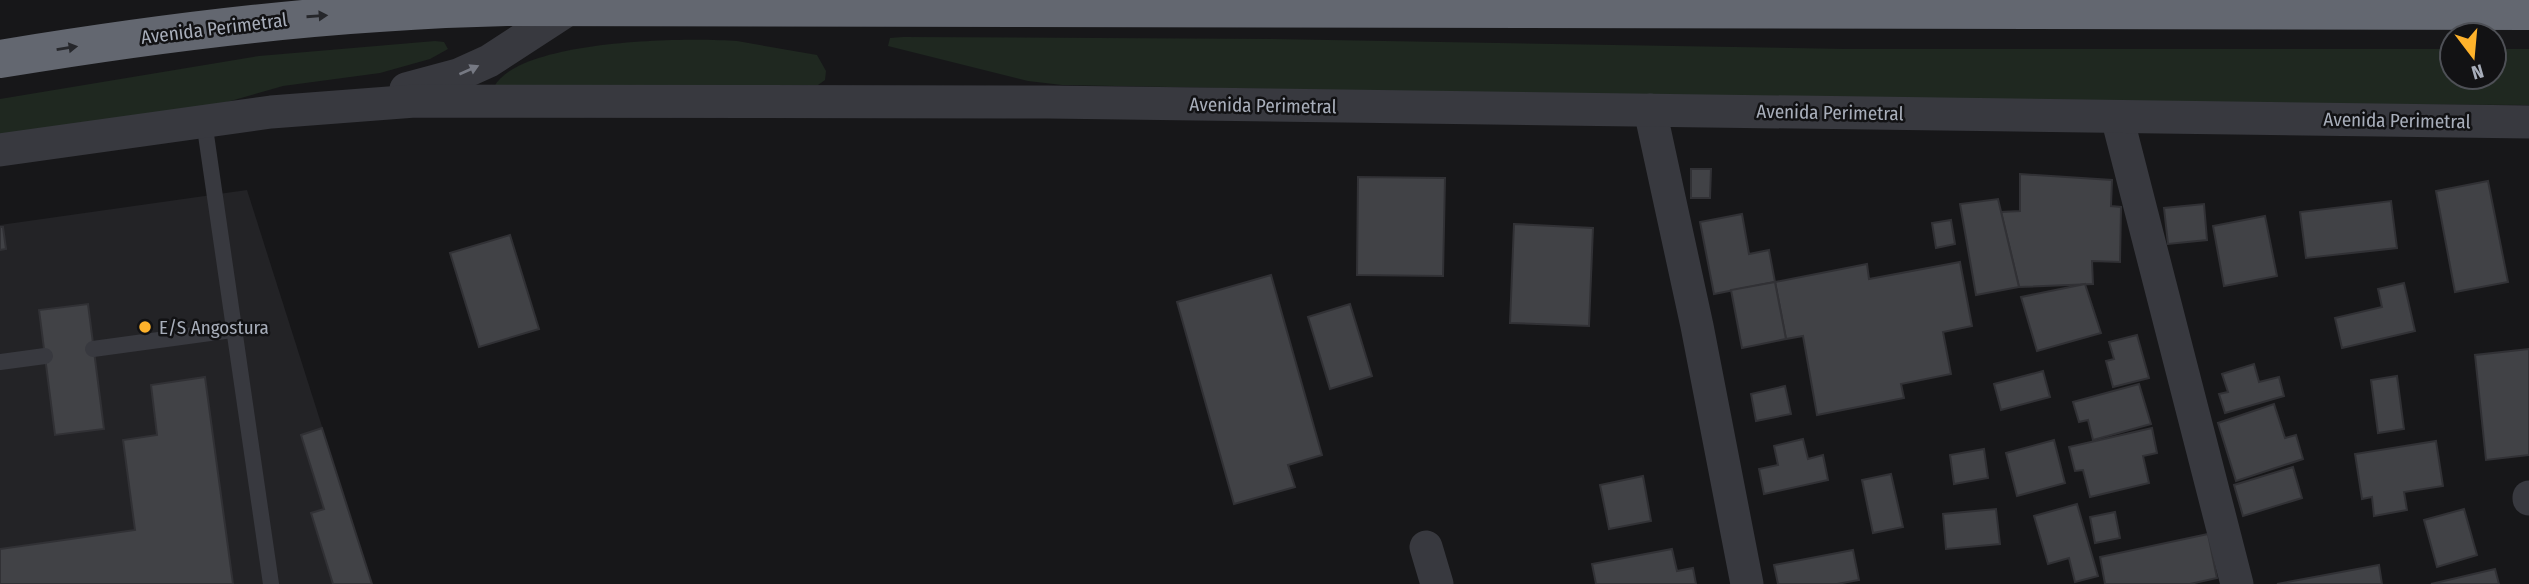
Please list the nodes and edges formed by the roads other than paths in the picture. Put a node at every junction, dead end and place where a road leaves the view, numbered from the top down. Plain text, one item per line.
1 (572, 7) junction
2 (2529, 11) edge
3 (0, 59) edge
4 (357, 103) junction
5 (1650, 110) junction
6 (2117, 117) junction
7 (204, 121) junction
8 (2529, 122) edge
9 (0, 150) edge
10 (232, 330) junction
11 (93, 349) dead end
12 (45, 356) dead end
13 (0, 362) edge
14 (1426, 547) dead end
15 (271, 584) edge
16 (1437, 584) edge
17 (1747, 584) edge
18 (2237, 584) edge

1 - 2 highway, Avenida Perimetral
3 -> 1 highway, Avenida Perimetral
4 -> 1 street
4 - 5 street, Avenida Perimetral
4 - 7 street, Avenida Perimetral
5 - 6 street, Avenida Perimetral
5 - 17 street
6 - 8 street, Avenida Perimetral
6 - 18 street
7 - 9 street, Avenida Perimetral
7 - 10 lane
10 - 11 lane
10 - 15 lane
12 - 13 lane
14 - 16 street

